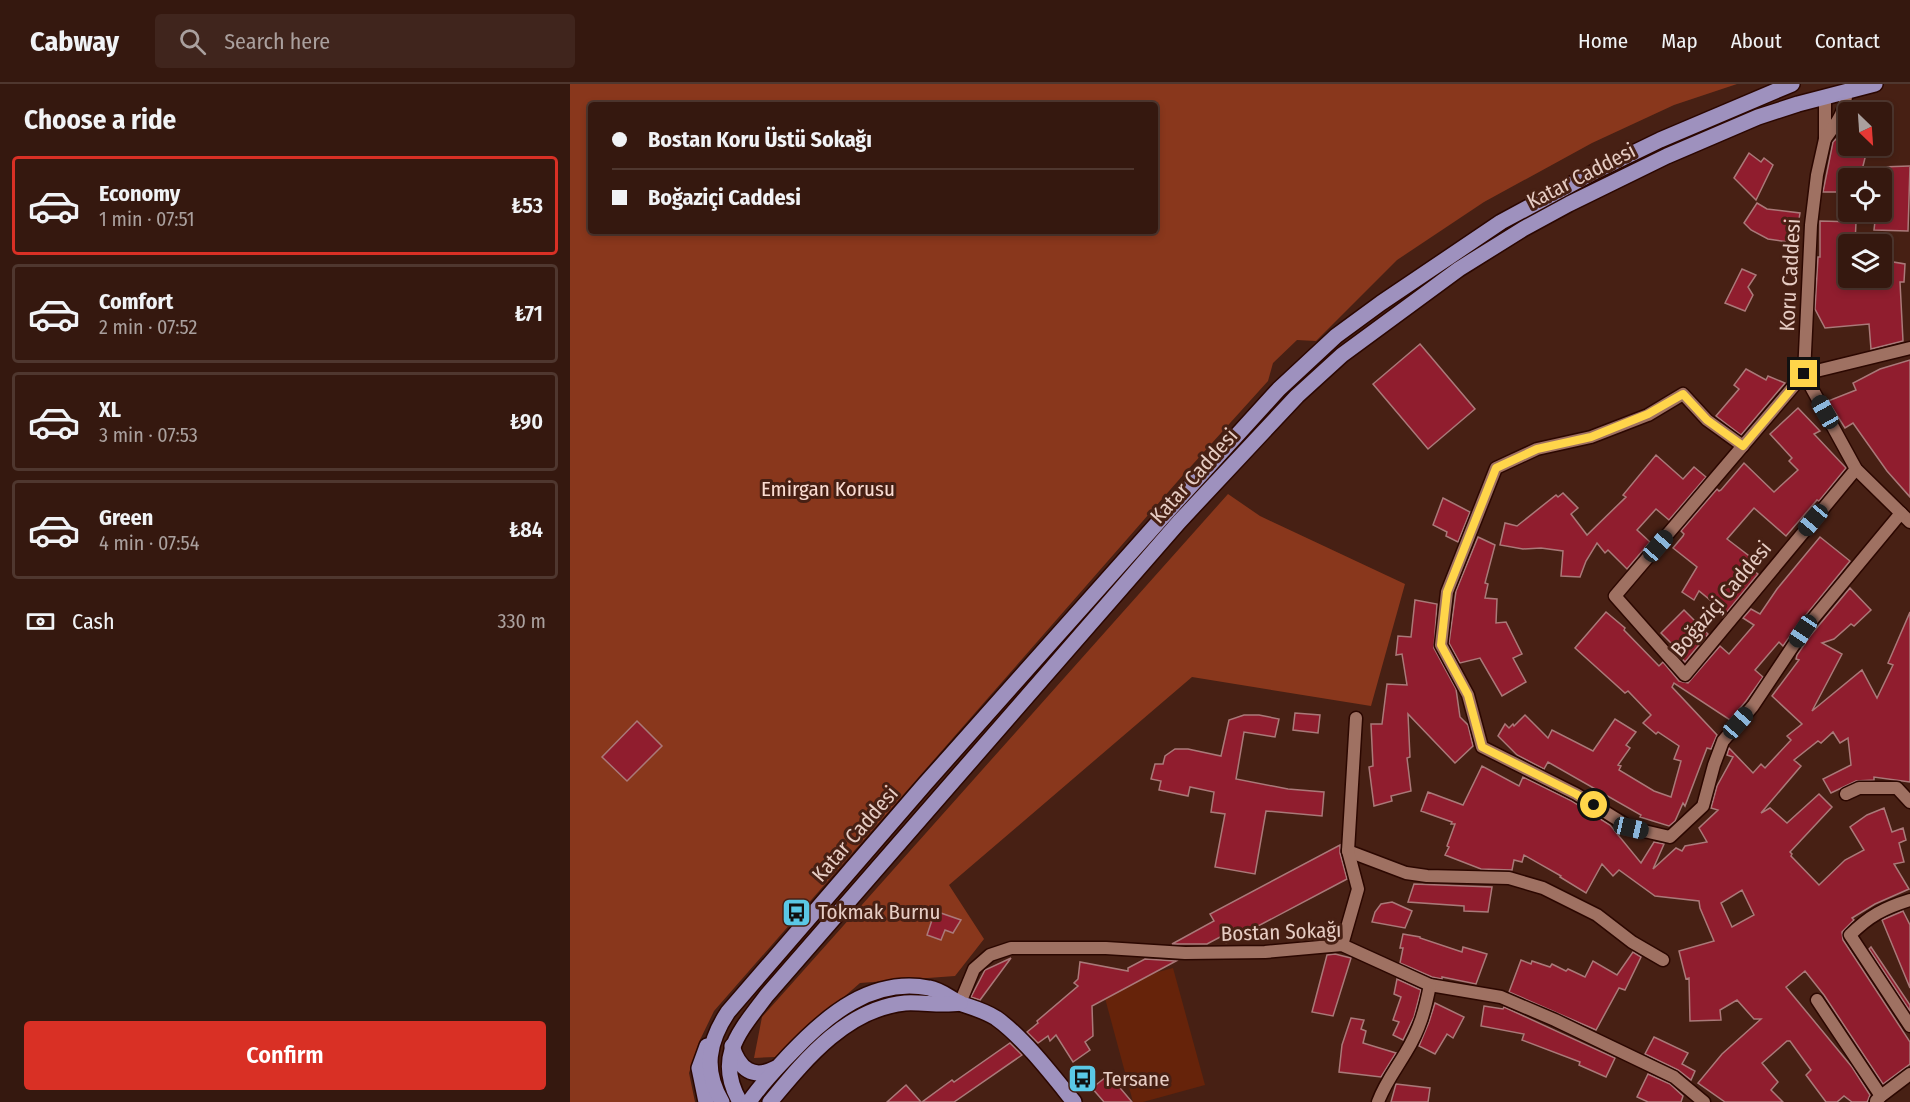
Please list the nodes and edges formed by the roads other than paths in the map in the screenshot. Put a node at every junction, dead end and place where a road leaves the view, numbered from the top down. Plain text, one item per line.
1 (1792, 84) edge
2 (1875, 84) edge
3 (1845, 87) edge
4 (1823, 90) edge
5 (1826, 139) junction
6 (1910, 348) edge
7 (1804, 374) junction
8 (1743, 446) junction
9 (1856, 469) junction
10 (1905, 517) edge
11 (1356, 718) dead end
12 (1846, 794) dead end
13 (1910, 802) edge
14 (1348, 851) junction
15 (1910, 900) edge
16 (1342, 945) junction
17 (1663, 960) dead end
18 (1430, 985) junction
19 (1817, 1000) dead end
20 (960, 1003) junction
21 (1910, 1026) edge
22 (716, 1031) junction
23 (732, 1046) junction
24 (778, 1066) junction
25 (1910, 1074) edge
26 (1878, 1099) edge
27 (706, 1102) edge
28 (722, 1102) edge
29 (740, 1102) edge
30 (749, 1102) edge
31 (770, 1102) edge
32 (1074, 1102) edge
33 (1378, 1102) edge
34 (1704, 1102) edge

1 - 22 main road, Katar Caddesi
2 - 3 main road, Katar Caddesi
3 - 4 main road, Katar Caddesi
3 - 5 street
4 - 5 street
4 - 23 main road, Katar Caddesi
5 - 7 street, Koru Caddesi
6 - 7 street
7 - 8 street, Boğaziçi Caddesi
7 - 9 street
8 - 9 street, Boğaziçi Caddesi
8 - 10 street
9 - 10 street
11 - 14 street
12 - 13 street
14 - 16 street
14 - 17 street
15 - 21 street
16 - 18 street, Bostan Sokağı
16 - 20 street, Bostan Sokağı
18 - 33 street
18 - 34 street, Bostan Sokağı
19 - 26 street
20 - 24 main road
20 - 31 main road
20 - 32 main road
22 - 27 main road
22 - 28 main road, Katar Caddesi
23 - 24 main road
23 - 29 main road
24 - 30 main road
25 - 26 street

